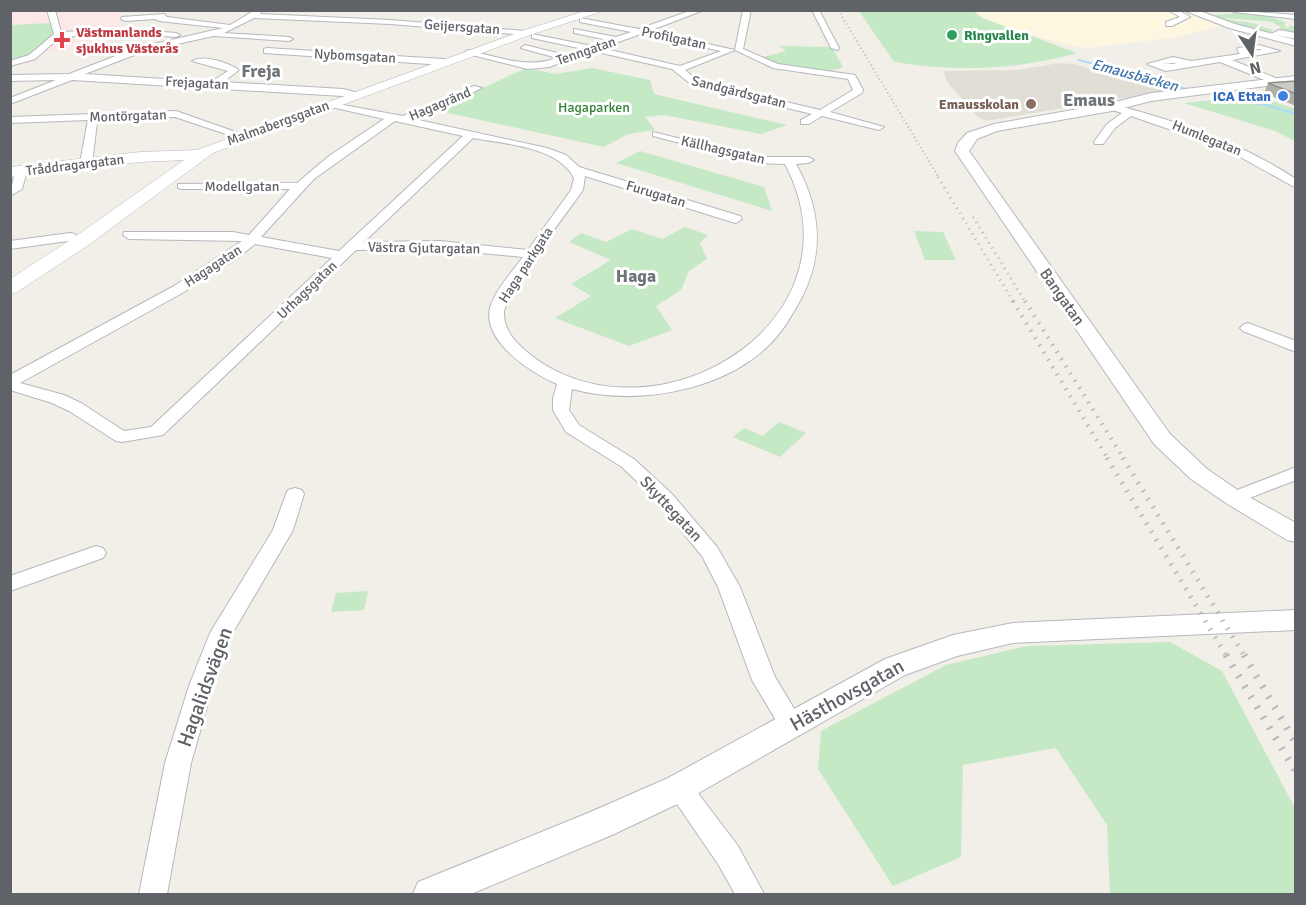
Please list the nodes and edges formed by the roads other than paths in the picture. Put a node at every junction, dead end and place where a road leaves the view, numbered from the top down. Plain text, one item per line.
1 (51, 10) edge
2 (176, 10) edge
3 (701, 10) edge
4 (747, 10) edge
5 (815, 10) edge
6 (1171, 10) edge
7 (1187, 10) edge
8 (1234, 10) edge
9 (408, 12) edge
10 (257, 13) edge
11 (586, 13) edge
12 (1279, 16) junction
13 (162, 17) junction
14 (1296, 17) edge
15 (644, 20) dead end
16 (125, 21) edge
17 (390, 22) junction
18 (664, 23) junction
19 (1169, 24) dead end
20 (1296, 25) edge
21 (231, 26) junction
22 (577, 31) dead end
23 (642, 32) junction
24 (530, 34) junction
25 (58, 35) junction
26 (205, 36) junction
27 (289, 39) dead end
28 (617, 40) junction
29 (117, 41) dead end
30 (1296, 43) edge
31 (525, 48) dead end
32 (835, 48) dead end
33 (593, 49) junction
34 (734, 50) junction
35 (108, 51) dead end
36 (267, 51) dead end
37 (468, 53) junction
38 (1247, 55) dead end
39 (566, 58) junction
40 (1221, 59) junction
41 (196, 61) dead end
42 (444, 62) junction
43 (105, 63) junction
44 (1192, 64) dead end
45 (12, 66) edge
46 (680, 69) junction
47 (73, 77) junction
48 (10, 78) edge
49 (1296, 79) edge
50 (1275, 81) junction
51 (214, 84) junction
52 (477, 88) dead end
53 (356, 94) junction
54 (10, 101) edge
55 (330, 104) junction
56 (1112, 107) junction
57 (822, 112) junction
58 (1129, 112) junction
59 (97, 117) junction
60 (397, 119) junction
61 (10, 120) edge
62 (805, 122) dead end
63 (879, 127) dead end
64 (471, 134) junction
65 (657, 134) dead end
66 (242, 136) junction
67 (1099, 142) dead end
68 (217, 146) junction
69 (200, 154) junction
70 (140, 157) junction
71 (808, 159) dead end
72 (789, 161) junction
73 (86, 163) junction
74 (577, 170) junction
75 (16, 172) edge
76 (1296, 185) edge
77 (182, 186) dead end
78 (301, 186) junction
79 (10, 193) edge
80 (736, 219) dead end
81 (129, 235) dead end
82 (70, 237) dead end
83 (252, 240) junction
84 (10, 244) edge
85 (353, 246) junction
86 (531, 254) junction
87 (342, 256) junction
88 (10, 288) edge
89 (1248, 328) dead end
90 (1296, 347) edge
91 (566, 382) junction
92 (10, 384) edge
93 (1296, 472) edge
94 (295, 494) dead end
95 (1234, 498) junction
96 (1296, 534) edge
97 (96, 553) dead end
98 (10, 584) edge
99 (1296, 620) edge
100 (792, 725) junction
101 (679, 788) junction
102 (153, 894) edge
103 (431, 894) edge
104 (750, 894) edge

1 - 25 street
2 - 13 street
3 - 18 street, Tenngatan
4 - 34 street
5 - 32 street
6 - 19 street
7 - 30 street
8 - 12 street
9 - 17 street
10 - 17 street, Geijersgatan
10 - 21 street
11 - 23 street, Profilgatan
11 - 24 main road, Malmabergsgatan
12 - 14 street
12 - 20 street
13 - 16 street
13 - 21 street
15 - 18 street
16 - 25 street
16 - 26 street
16 - 29 street
17 - 24 street, Geijersgatan
18 - 23 street, Tenngatan
21 - 26 street
22 - 28 street
23 - 28 street, Tenngatan
23 - 34 street, Profilgatan
24 - 33 street, Sandgärdsgatan
24 - 37 main road, Malmabergsgatan
25 - 45 street
26 - 27 street
26 - 43 street
28 - 33 street, Tenngatan
31 - 39 street
33 - 39 street, Tenngatan
33 - 46 street, Sandgärdsgatan
34 - 46 street
34 - 57 street, Profilgatan
35 - 43 street
36 - 42 street, Nybomsgatan
37 - 39 street, Tenngatan
37 - 42 main road, Malmabergsgatan
38 - 40 street
40 - 44 street
40 - 50 street
41 - 51 street
42 - 53 main road, Malmabergsgatan
43 - 47 street
46 - 57 street, Sandgärdsgatan
47 - 48 street, Frejagatan
47 - 51 street, Frejagatan
47 - 54 street
49 - 50 street
50 - 56 street
51 - 53 street, Frejagatan
52 - 60 street, Hagagränd
53 - 55 main road, Malmabergsgatan
55 - 60 street
55 - 66 main road, Malmabergsgatan
56 - 58 street, Humlegatan
56 - 95 street, Bangatan
57 - 62 street
57 - 63 street, Sandgärdsgatan
58 - 67 street
58 - 76 street, Humlegatan
59 - 61 street, Montörgatan
59 - 66 street, Montörgatan
59 - 73 street
60 - 64 street
60 - 78 street, Hagagatan
64 - 74 street
64 - 85 street, Urhagsgatan
65 - 72 street, Källhagsgatan
66 - 68 main road, Malmabergsgatan
68 - 69 main road, Malmabergsgatan
68 - 70 main road, Tråddragargatan
69 - 70 main road, Tråddragargatan
69 - 88 main road, Malmabergsgatan
70 - 73 main road, Tråddragargatan
71 - 72 street
72 - 91 street, Haga parkgata
73 - 75 main road, Tråddragargatan
74 - 80 street, Furugatan
74 - 86 street, Haga parkgata
75 - 79 street
77 - 78 street, Modellgatan
78 - 83 street, Hagagatan
81 - 83 street
82 - 84 street
83 - 87 street
83 - 92 street, Hagagatan
85 - 86 street, Västra Gjutargatan
85 - 87 street, Urhagsgatan
86 - 91 street, Haga parkgata
87 - 92 street, Urhagsgatan
89 - 90 street
91 - 100 street, Skyttegatan
93 - 95 street
94 - 102 street, Hagalidsvägen
95 - 96 street, Bangatan
97 - 98 street
99 - 100 street, Hästhovsgatan
100 - 101 street, Hästhovsgatan
101 - 103 street, Hästhovsgatan
101 - 104 street

